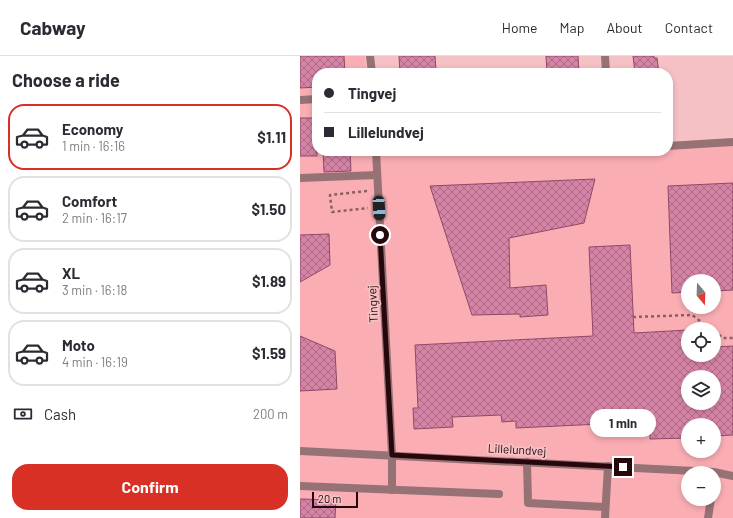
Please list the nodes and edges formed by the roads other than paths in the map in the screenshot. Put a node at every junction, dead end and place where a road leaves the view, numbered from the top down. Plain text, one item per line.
1 (370, 56) edge
2 (605, 56) edge
3 (371, 68) edge
4 (606, 68) edge
5 (312, 99) edge
6 (300, 100) edge
7 (733, 142) edge
8 (673, 146) edge
9 (376, 156) edge
10 (376, 175) junction
11 (300, 178) edge
12 (300, 451) edge
13 (392, 455) junction
14 (527, 462) junction
15 (608, 466) junction
16 (681, 471) edge
17 (721, 474) edge
18 (733, 476) edge
19 (300, 486) edge
20 (392, 490) junction
21 (499, 494) dead end
22 (710, 506) edge
23 (605, 507) junction
24 (605, 518) edge
25 (708, 518) edge

1 - 3 street
2 - 4 street
5 - 6 street
7 - 8 street
9 - 10 street, Tingvej
10 - 11 street
10 - 13 street, Tingvej
12 - 13 street, Lillelundvej
13 - 14 street, Lillelundvej
13 - 20 street, Tingvej
14 - 15 street, Lillelundvej
14 - 23 street
15 - 16 street, Lillelundvej
15 - 23 street
17 - 18 street, Lillelundvej
19 - 20 street
20 - 21 street
22 - 25 street
23 - 24 street

